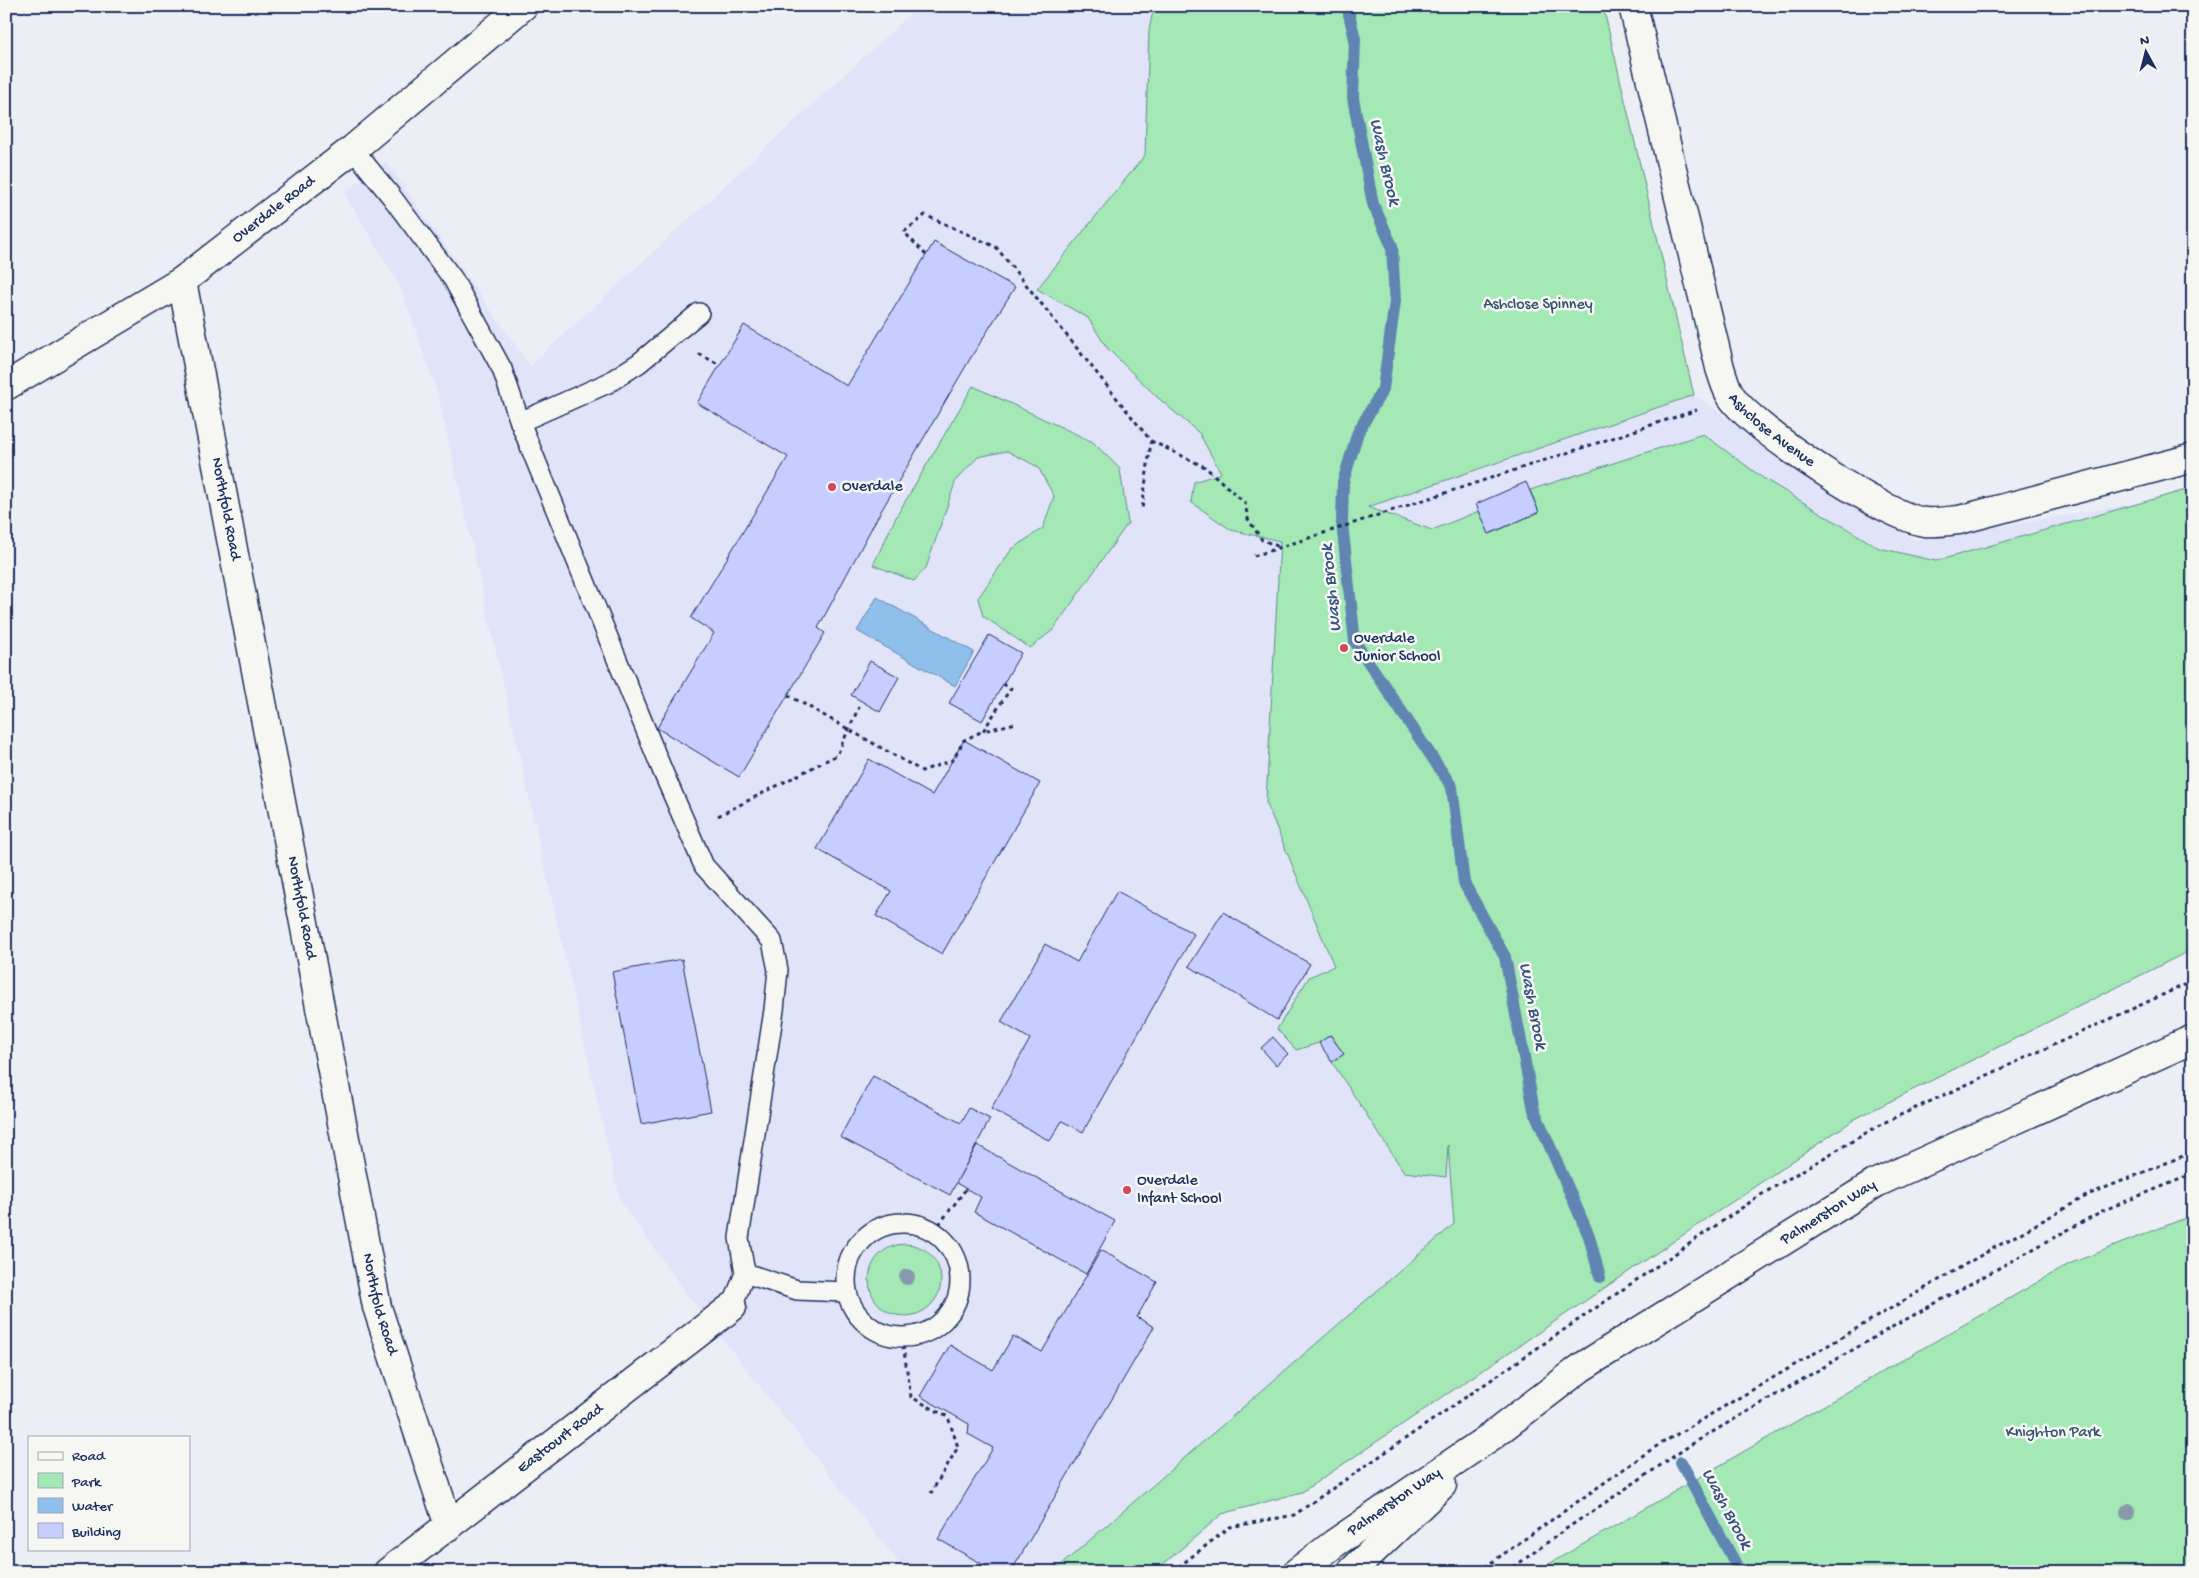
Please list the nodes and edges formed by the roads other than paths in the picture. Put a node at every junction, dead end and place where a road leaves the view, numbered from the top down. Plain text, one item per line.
1 (523, 6) edge
2 (1633, 6) edge
3 (352, 149) junction
4 (182, 281) junction
5 (699, 312) dead end
6 (6, 386) edge
7 (520, 422) junction
8 (2193, 458) edge
9 (2193, 1040) edge
10 (745, 1273) junction
11 (846, 1292) junction
12 (732, 1308) joint
13 (1493, 1435) junction
14 (449, 1526) junction
15 (388, 1572) edge
16 (1297, 1572) edge
17 (1351, 1572) edge

1 - 3 main road, Overdale Road
2 - 8 main road, Ashclose Avenue
3 - 4 main road, Overdale Road
3 - 7 lane
4 - 6 main road, Overdale Road
4 - 14 main road, Northfold Road
5 - 7 lane
7 - 10 lane
9 - 13 main road, Palmerston Way
10 - 11 lane
10 - 12 lane
11 - 11 lane
12 - 14 main road, Eastcourt Road
13 - 16 main road, Palmerston Way
13 - 17 main road, Palmerston Way
14 - 15 main road, Eastcourt Road

